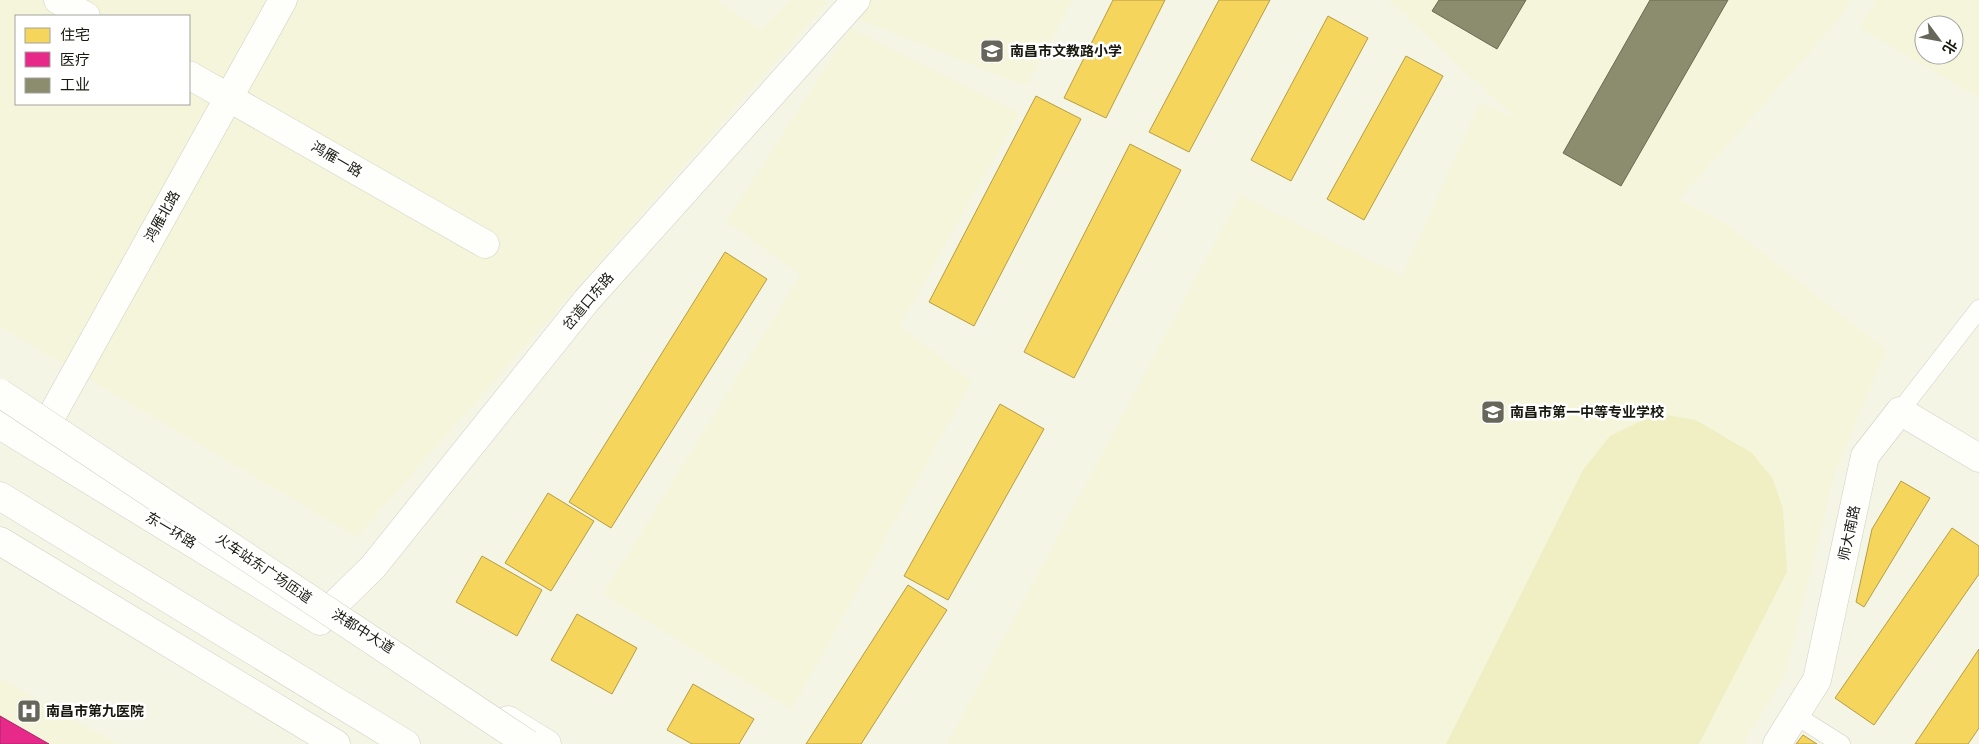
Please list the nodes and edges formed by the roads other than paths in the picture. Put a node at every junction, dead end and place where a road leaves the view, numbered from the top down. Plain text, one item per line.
1 (58, 0) edge
2 (283, 0) edge
3 (856, 0) edge
4 (84, 15) edge
5 (190, 76) edge
6 (228, 98) junction
7 (485, 244) dead end
8 (1979, 309) edge
9 (0, 393) edge
10 (0, 407) edge
11 (1900, 411) junction
12 (0, 425) edge
13 (42, 433) junction
14 (1979, 458) edge
15 (0, 496) edge
16 (0, 541) edge
17 (329, 610) junction
18 (1795, 715) junction
19 (336, 744) edge
20 (406, 744) edge
21 (522, 744) edge
22 (528, 744) edge
23 (547, 744) edge
24 (1776, 744) edge
25 (1841, 744) edge

1 - 4 main road
2 - 6 main road, 鸿雁北路
3 - 17 main road, 岔道口东路
5 - 6 main road, 鸿雁一路
6 - 7 main road, 鸿雁一路
6 - 13 main road, 鸿雁北路
8 - 11 lane
9 - 22 main road, 火车站东广场匝道, bridge
10 - 13 main road, 洪都中大道
11 - 14 main road
11 - 18 main road, 师大南路
12 - 21 main road, 东一环路
13 - 17 main road, 洪都中大道
15 - 20 main road
16 - 19 main road
17 - 23 main road, 洪都中大道
18 - 24 main road, 师大南路
18 - 25 lane

